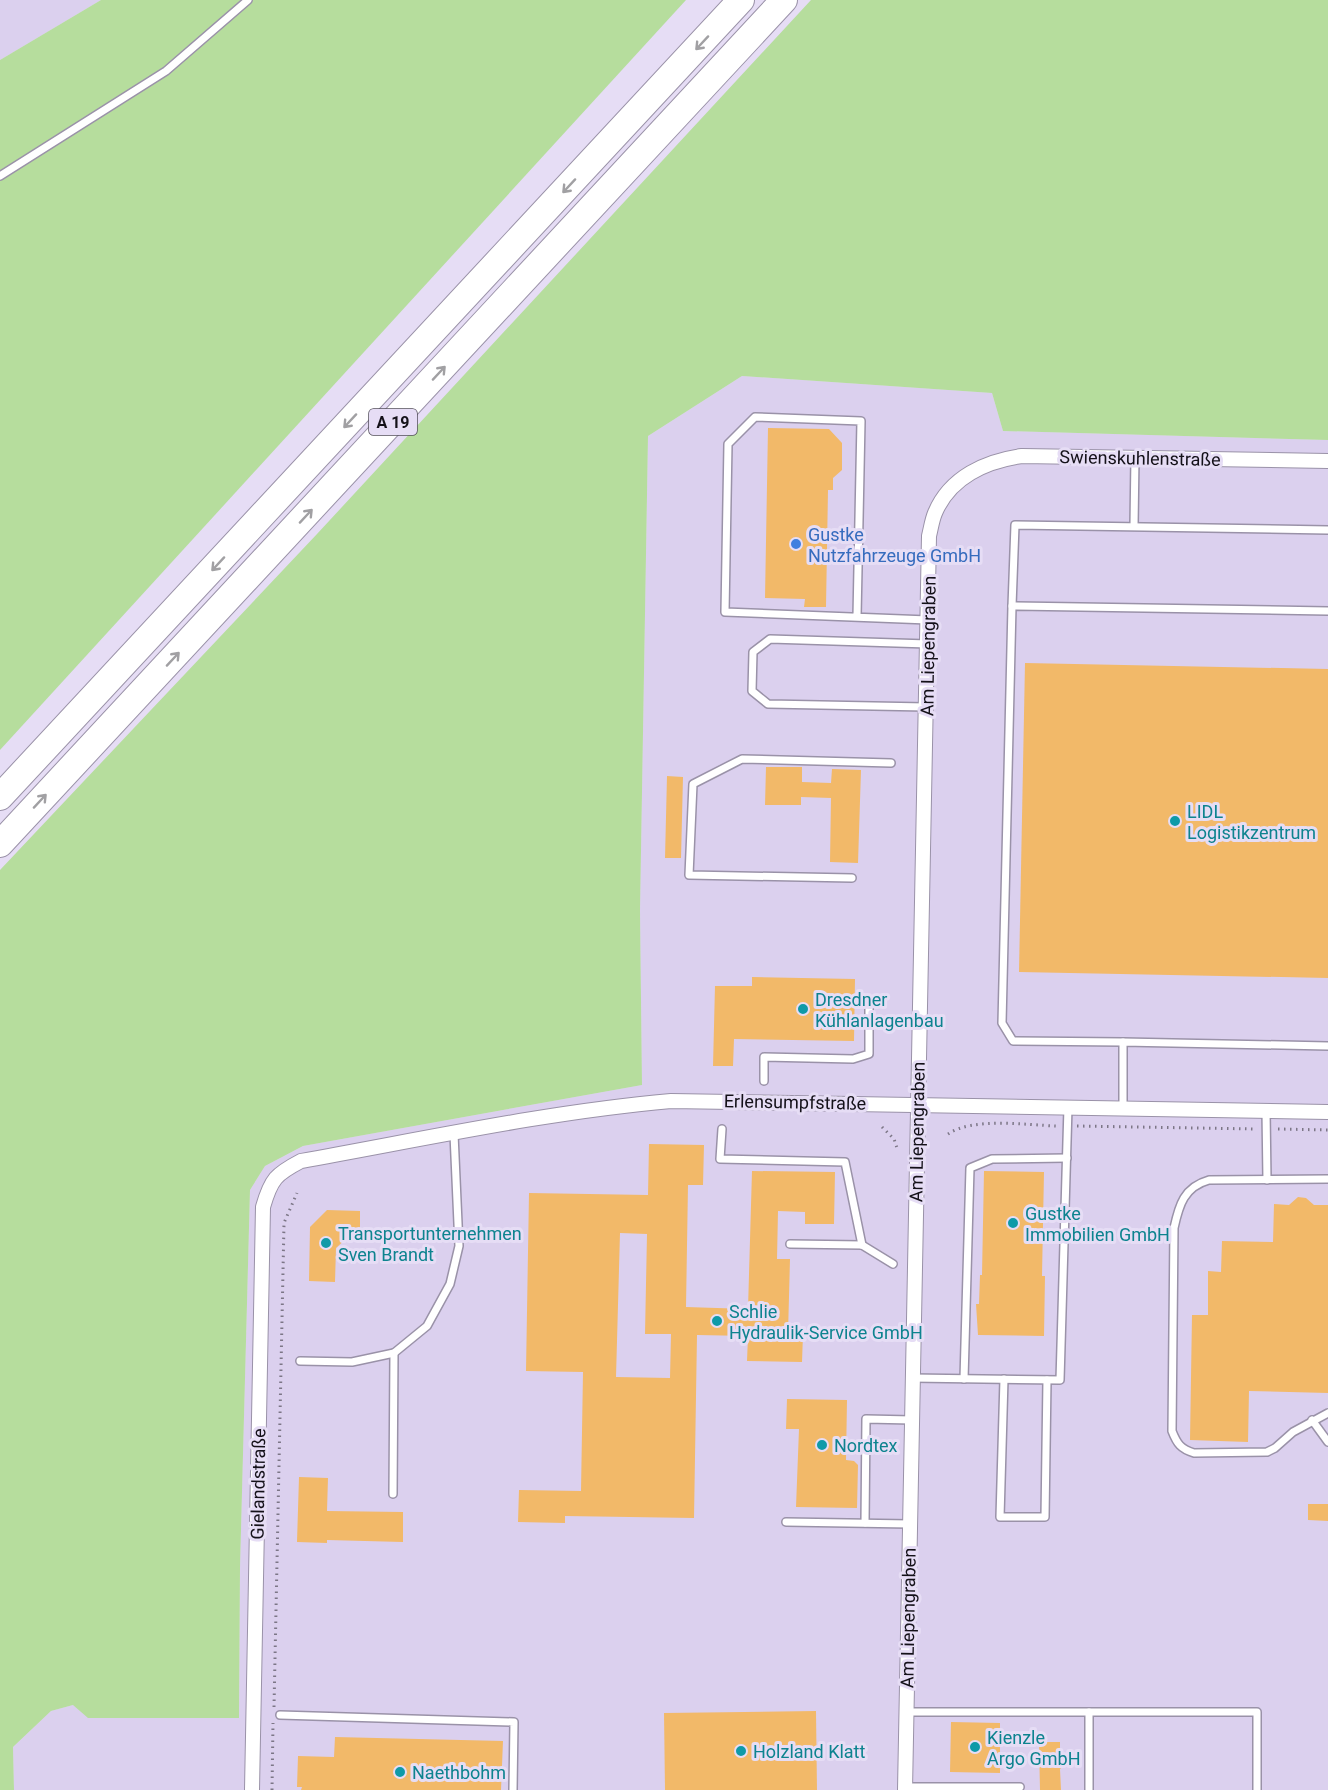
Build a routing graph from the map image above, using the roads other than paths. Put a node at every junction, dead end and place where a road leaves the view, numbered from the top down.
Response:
1 (248, 0) edge
2 (741, 0) edge
3 (784, 0) edge
4 (0, 176) edge
5 (1135, 457) junction
6 (1328, 461) edge
7 (957, 482) joint
8 (1134, 526) junction
9 (1328, 530) edge
10 (1012, 606) junction
11 (1328, 611) edge
12 (857, 617) junction
13 (928, 620) junction
14 (928, 644) junction
15 (927, 707) junction
16 (891, 763) dead end
17 (0, 797) edge
18 (0, 844) edge
19 (852, 878) dead end
20 (869, 1001) dead end
21 (1123, 1042) junction
22 (1328, 1046) edge
23 (764, 1081) dead end
24 (917, 1105) junction
25 (1068, 1107) junction
26 (1123, 1108) junction
27 (1266, 1111) junction
28 (1328, 1112) edge
29 (722, 1129) dead end
30 (454, 1134) junction
31 (1067, 1158) junction
32 (273, 1179) joint
33 (1328, 1179) edge
34 (1267, 1180) junction
35 (790, 1244) dead end
36 (862, 1245) junction
37 (893, 1264) dead end
38 (394, 1353) junction
39 (300, 1361) dead end
40 (912, 1378) junction
41 (964, 1378) junction
42 (1004, 1379) junction
43 (1047, 1380) junction
44 (1328, 1413) edge
45 (912, 1420) junction
46 (1312, 1420) junction
47 (1328, 1442) edge
48 (393, 1494) dead end
49 (786, 1522) dead end
50 (864, 1523) junction
51 (910, 1524) junction
52 (907, 1712) junction
53 (1089, 1712) junction
54 (280, 1715) dead end
55 (1020, 1787) dead end
56 (905, 1789) edge
57 (252, 1790) edge
58 (513, 1790) edge
59 (1089, 1790) edge
60 (1257, 1790) edge

1 - 4 lane
2 -> 17 highway, A 19
18 -> 3 highway, A 19
5 - 6 street, Swienskuhlenstraße
5 - 7 street, Swienskuhlenstraße
5 - 8 lane
7 - 13 street, Am Liepengraben
8 - 9 lane
8 - 10 lane
10 - 11 lane
10 - 21 lane
12 - 12 lane
12 - 13 lane
13 - 14 street, Am Liepengraben
14 - 15 street, Am Liepengraben
14 - 15 lane
15 - 24 street, Am Liepengraben
16 - 19 lane
20 - 23 lane
21 - 22 lane
21 - 26 lane
24 - 25 street, Erlensumpfstraße
24 - 30 street, Erlensumpfstraße
24 - 40 street, Am Liepengraben
25 - 26 street, Erlensumpfstraße
25 - 31 lane
26 - 27 street, Erlensumpfstraße
27 - 28 street, Erlensumpfstraße
27 - 34 lane
29 - 36 lane
30 - 32 street, Erlensumpfstraße
30 - 38 lane
31 - 41 lane
31 - 43 lane
32 - 57 street, Gielandstraße
33 - 34 lane
34 - 46 lane
35 - 36 lane
36 - 37 lane
38 - 39 lane
38 - 48 lane
40 - 41 lane
40 - 45 street, Am Liepengraben
41 - 42 lane
42 - 43 lane
42 - 43 lane
44 - 46 lane
45 - 50 lane
45 - 51 street, Am Liepengraben
46 - 47 lane
49 - 50 lane
50 - 51 lane
51 - 52 street, Am Liepengraben
52 - 53 lane
52 - 56 street, Am Liepengraben
53 - 59 lane
53 - 60 lane
54 - 58 lane
55 - 56 lane

